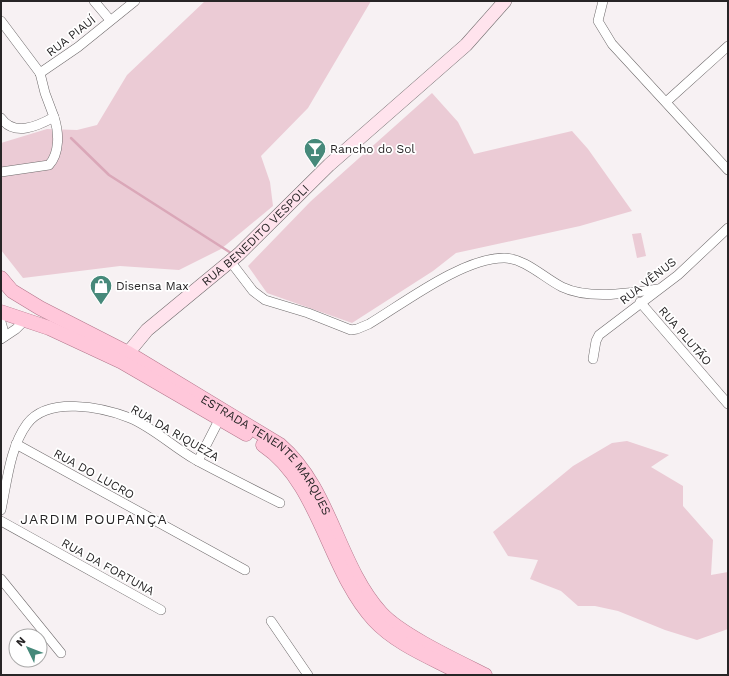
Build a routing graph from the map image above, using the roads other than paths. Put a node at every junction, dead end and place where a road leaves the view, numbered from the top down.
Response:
1 (94, 1) edge
2 (135, 1) edge
3 (505, 1) edge
4 (603, 1) edge
5 (110, 20) junction
6 (1, 21) edge
7 (728, 46) edge
8 (40, 73) junction
9 (666, 102) junction
10 (54, 117) junction
11 (1, 118) edge
12 (728, 170) edge
13 (1, 172) edge
14 (728, 228) edge
15 (230, 261) junction
16 (1, 278) edge
17 (658, 289) junction
18 (6, 292) edge
19 (27, 300) junction
20 (640, 302) junction
21 (1, 312) edge
22 (25, 320) junction
23 (1, 322) edge
24 (3, 337) edge
25 (128, 354) junction
26 (593, 359) dead end
27 (726, 398) edge
28 (219, 420) junction
29 (16, 444) junction
30 (198, 461) junction
31 (280, 503) dead end
32 (1, 510) edge
33 (1, 521) edge
34 (245, 570) dead end
35 (1, 579) edge
36 (161, 610) dead end
37 (271, 621) dead end
38 (61, 653) dead end
39 (308, 675) edge
40 (464, 675) edge
41 (485, 675) edge

1 - 5 street
2 - 5 street, RUA PIAUÍ
3 - 15 street, RUA BENEDITO VESPOLI
4 - 9 street
5 - 8 street, RUA PIAUÍ
6 - 8 street
7 - 9 street
8 - 10 street
9 - 12 street
10 - 11 street
10 - 13 street
14 - 17 street, RUA VÊNUS
15 - 17 street
15 - 25 street, RUA BENEDITO VESPOLI
16 - 18 main road, ESTRADA TENENTE MARQUES
17 - 20 street, RUA VÊNUS
18 - 19 main road, ESTRADA TENENTE MARQUES
19 - 22 main road
19 - 25 main road, ESTRADA TENENTE MARQUES
20 - 26 street, RUA VÊNUS
20 - 27 street, RUA PLUTÃO
21 - 22 main road, ESTRADA TENENTE MARQUES
22 - 24 street
22 - 28 main road, ESTRADA TENENTE MARQUES
23 - 24 street
25 - 41 main road, ESTRADA TENENTE MARQUES
28 - 30 street
28 - 40 main road, ESTRADA TENENTE MARQUES
29 - 30 street, RUA DA RIQUEZA
29 - 32 street, RUA DA RIQUEZA
29 - 34 street, RUA DO LUCRO
30 - 31 street, RUA DA RIQUEZA
33 - 36 street, RUA DA FORTUNA
35 - 38 street
37 - 39 street

